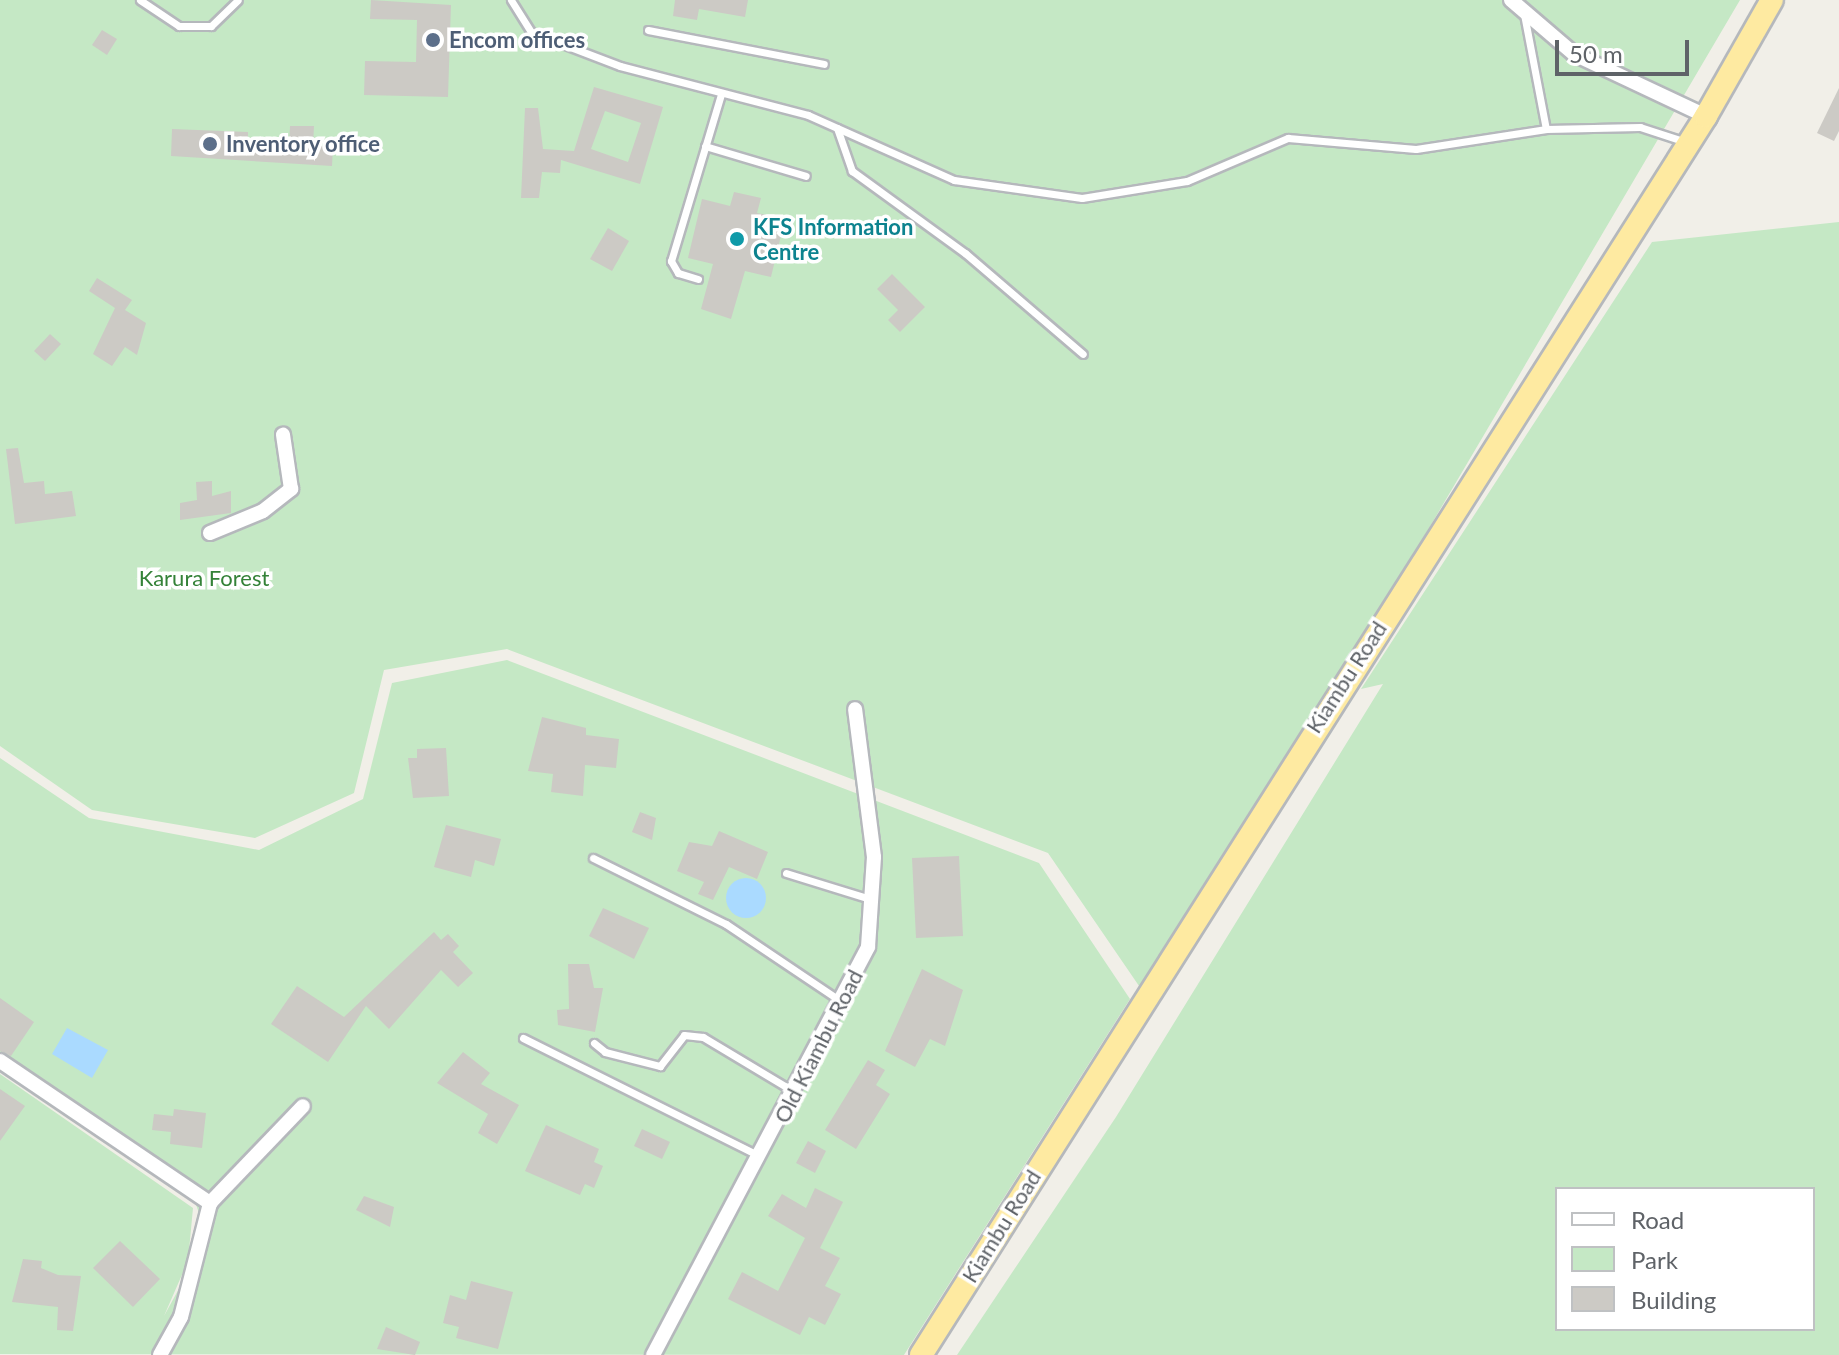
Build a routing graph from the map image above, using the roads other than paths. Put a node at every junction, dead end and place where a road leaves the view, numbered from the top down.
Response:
1 (140, 0) edge
2 (238, 0) edge
3 (511, 0) edge
4 (1511, 0) edge
5 (1772, 0) edge
6 (1524, 14) junction
7 (648, 30) dead end
8 (824, 64) dead end
9 (721, 94) junction
10 (1706, 116) junction
11 (837, 128) junction
12 (1546, 129) junction
13 (1688, 143) junction
14 (705, 146) junction
15 (806, 176) dead end
16 (698, 279) dead end
17 (1083, 354) dead end
18 (283, 435) dead end
19 (210, 533) dead end
20 (855, 709) dead end
21 (593, 858) dead end
22 (786, 873) dead end
23 (876, 901) junction
24 (843, 1003) junction
25 (523, 1038) dead end
26 (594, 1043) dead end
27 (0, 1061) edge
28 (795, 1093) junction
29 (303, 1106) dead end
30 (760, 1156) junction
31 (210, 1203) junction
32 (160, 1355) edge
33 (653, 1355) edge
34 (921, 1355) edge

1 - 2 lane
3 - 9 lane
4 - 6 street
5 - 10 highway, Kiambu Road
6 - 10 street
6 - 12 lane
7 - 8 lane
9 - 11 lane
9 - 14 lane
10 - 13 highway, Kiambu Road
11 - 12 lane
11 - 17 lane
12 - 13 lane
13 - 34 highway, Kiambu Road
14 - 15 lane
14 - 16 lane
18 - 19 street
20 - 23 street, Old Kiambu Road
21 - 24 lane
22 - 23 lane
23 - 24 street, Old Kiambu Road
24 - 28 street, Old Kiambu Road
25 - 30 lane
26 - 28 lane
27 - 31 street
28 - 30 street, Old Kiambu Road
29 - 31 street
30 - 33 street, Old Kiambu Road
31 - 32 street

